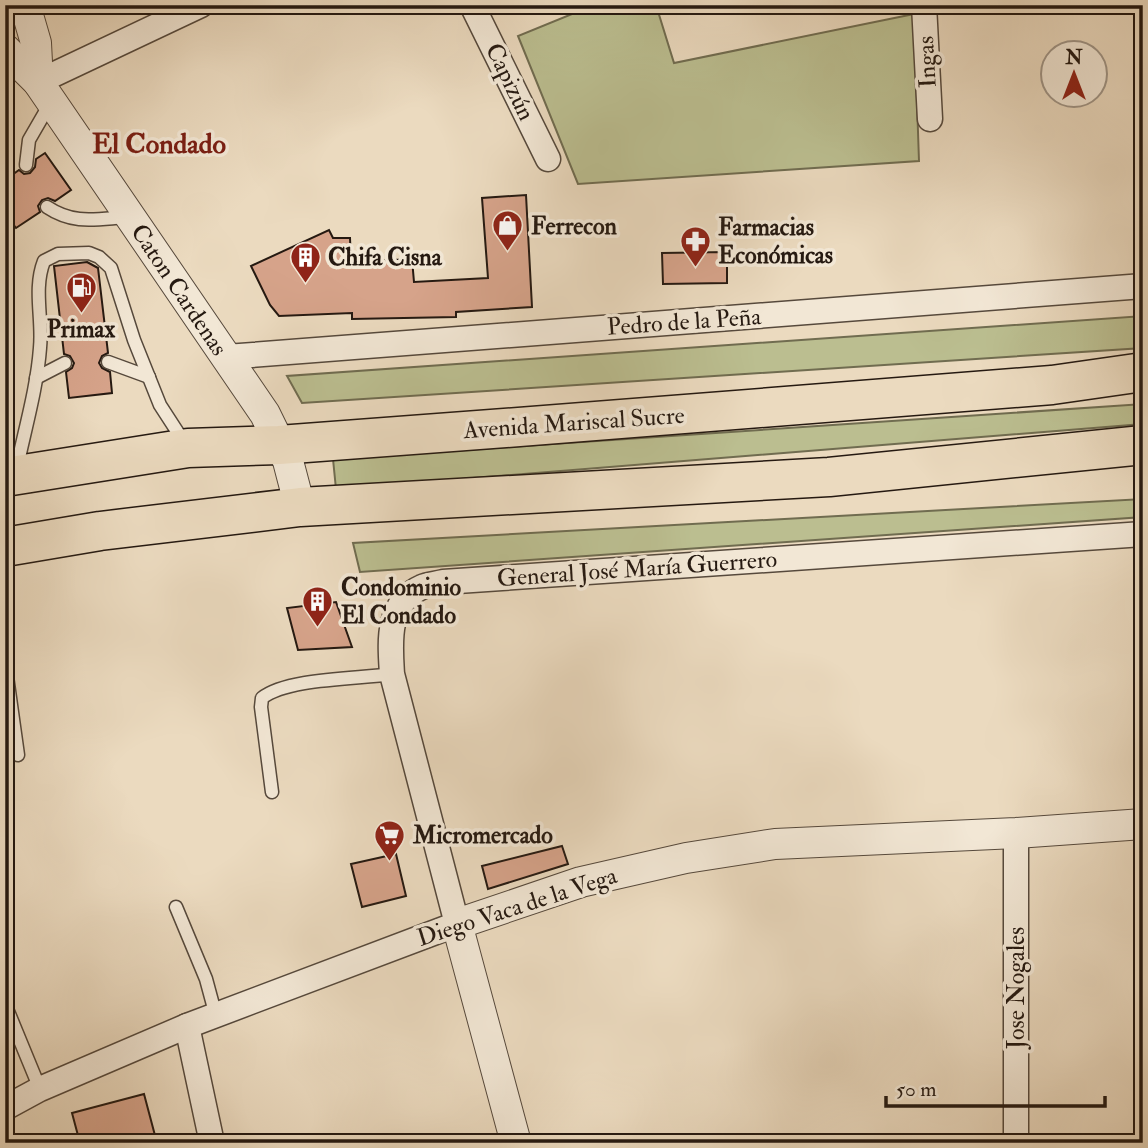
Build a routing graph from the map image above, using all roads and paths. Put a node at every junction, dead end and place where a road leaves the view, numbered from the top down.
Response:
1 (25, 5) edge
2 (201, 5) edge
3 (472, 5) edge
4 (924, 5) edge
5 (5, 49) edge
6 (45, 92) junction
7 (930, 119) dead end
8 (548, 159) dead end
9 (26, 165) dead end
10 (47, 206) dead end
11 (130, 217) junction
12 (1143, 286) edge
13 (226, 357) junction
14 (108, 362) dead end
15 (65, 363) dead end
16 (1143, 372) edge
17 (149, 377) junction
18 (36, 378) junction
19 (279, 444) junction
20 (1143, 445) edge
21 (188, 448) junction
22 (10, 476) edge
23 (300, 507) junction
24 (1143, 534) edge
25 (5, 547) edge
26 (5, 662) edge
27 (391, 674) junction
28 (18, 755) dead end
29 (272, 792) dead end
30 (1143, 824) edge
31 (1016, 833) junction
32 (176, 907) dead end
33 (457, 924) junction
34 (5, 1004) edge
35 (216, 1016) junction
36 (187, 1026) junction
37 (40, 1089) junction
38 (5, 1108) edge
39 (212, 1143) edge
40 (516, 1143) edge
41 (1016, 1143) edge

1 - 6 street
2 - 6 street
3 - 8 street, Capizún
4 - 7 street, Ingas
5 - 6 street, Caton Cardenas
6 - 9 lane
6 - 11 street, Caton Cardenas
10 - 11 lane
11 - 13 street, Caton Cardenas
12 - 13 street, Pedro de la Peña
13 - 19 street, Caton Cardenas
14 - 17 lane
15 - 18 lane
16 - 19 main road, Avenida Mariscal Sucre
17 - 18 lane
17 - 21 lane
18 - 22 lane
19 - 21 main road, Avenida Mariscal Sucre
19 - 23 street, Caton Cardenas
20 - 23 main road
21 - 22 main road, Avenida Mariscal Sucre
23 - 25 main road
24 - 27 street, General José María Guerrero
26 - 28 lane
27 - 29 lane
27 - 33 street, General José María Guerrero
30 - 31 street, Diego Vaca de la Vega
31 - 33 street, Diego Vaca de la Vega
31 - 41 street, Jose Nogales
32 - 35 lane
33 - 35 street, Diego Vaca de la Vega
33 - 40 street, General José María Guerrero
34 - 37 lane
35 - 36 street, Diego Vaca de la Vega
36 - 37 street, Diego Vaca de la Vega
36 - 39 street
37 - 38 street, Diego Vaca de la Vega

